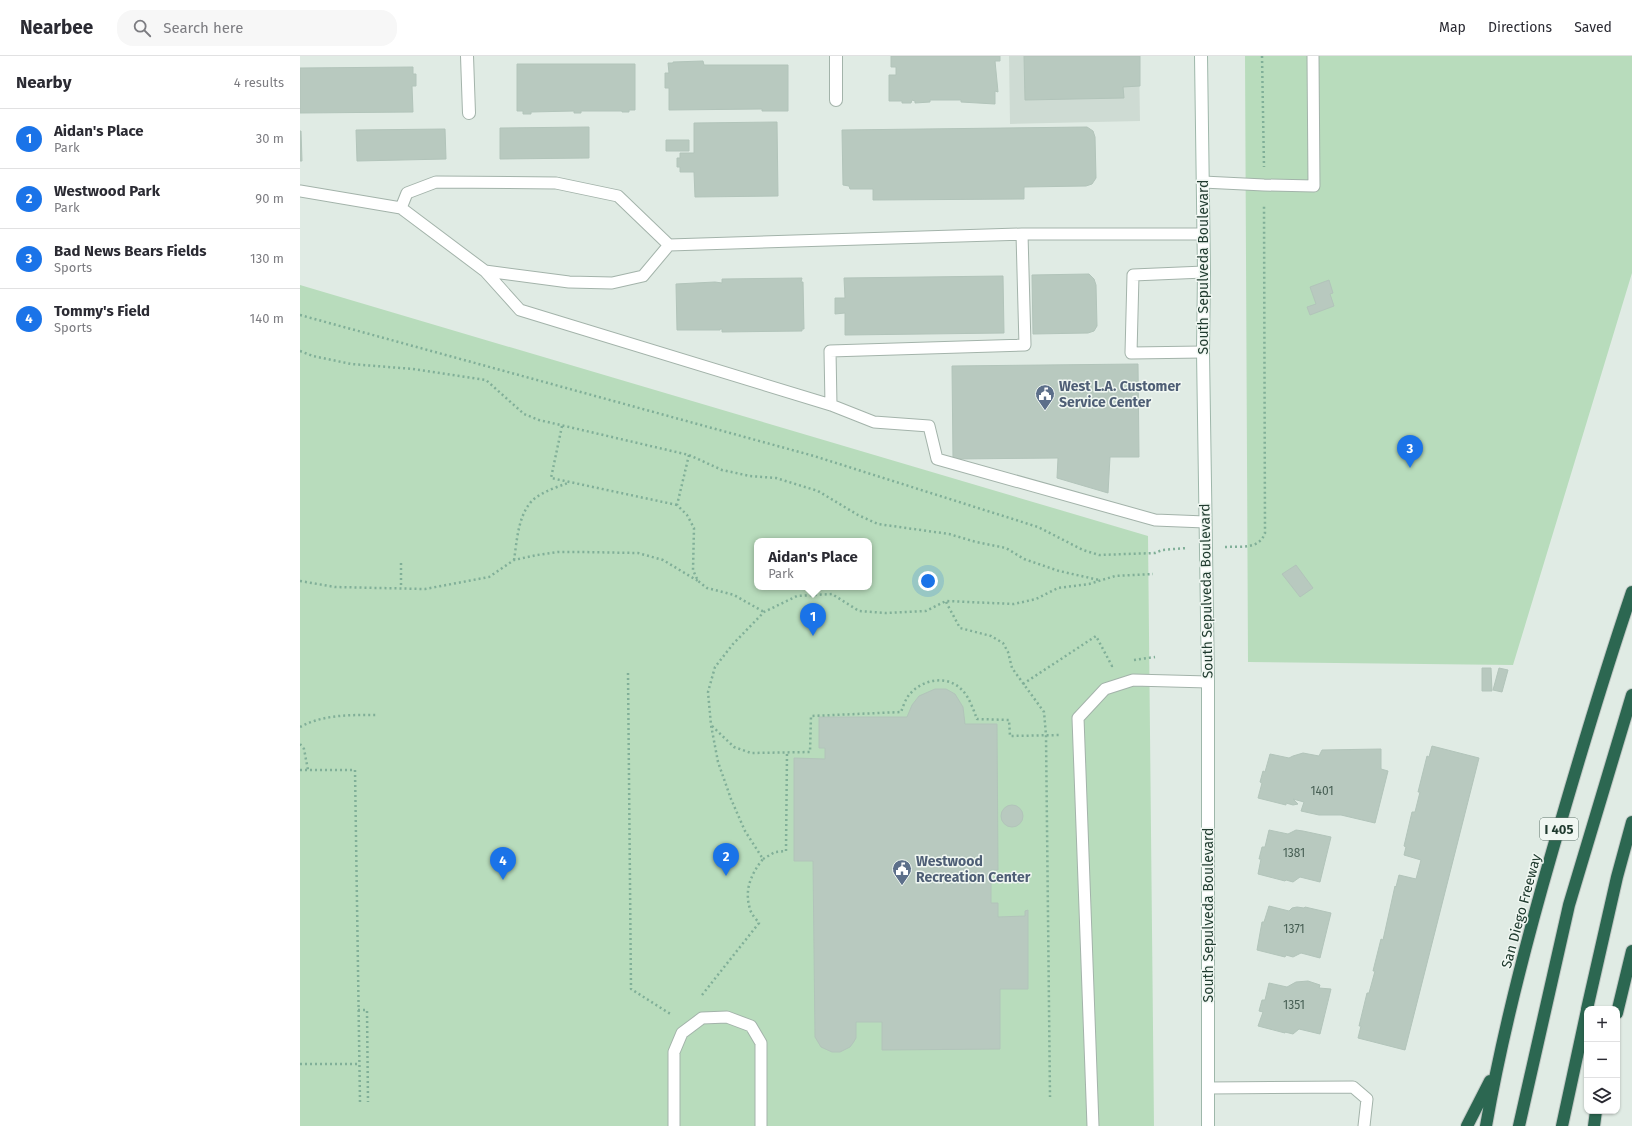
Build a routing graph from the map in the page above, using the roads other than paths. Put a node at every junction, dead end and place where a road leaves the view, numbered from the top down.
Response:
1 (467, 56) edge
2 (836, 56) edge
3 (1201, 56) edge
4 (1313, 56) edge
5 (836, 100) dead end
6 (468, 113) dead end
7 (1202, 182) junction
8 (300, 191) edge
9 (401, 208) junction
10 (1022, 234) junction
11 (1203, 234) junction
12 (669, 245) junction
13 (485, 271) junction
14 (1204, 272) junction
15 (1203, 352) junction
16 (831, 405) junction
17 (1205, 522) junction
18 (1632, 592) edge
19 (1208, 682) junction
20 (1632, 695) edge
21 (1632, 822) edge
22 (1632, 950) edge
23 (1588, 1006) edge
24 (1619, 1006) edge
25 (1584, 1024) edge
26 (1496, 1069) junction
27 (1208, 1088) junction
28 (1596, 1114) edge
29 (674, 1126) edge
30 (762, 1126) edge
31 (1093, 1126) edge
32 (1208, 1126) edge
33 (1364, 1126) edge
34 (1467, 1126) edge
35 (1486, 1126) edge
36 (1520, 1126) edge
37 (1562, 1126) edge
38 (1594, 1126) edge

1 - 6 main road
2 - 5 main road
3 - 7 main road, South Sepulveda Boulevard
4 - 7 lane
7 - 11 main road, South Sepulveda Boulevard
8 - 9 lane
9 - 12 lane
9 - 13 lane
10 - 11 lane
10 - 12 lane
10 - 16 lane
11 - 14 main road, South Sepulveda Boulevard
12 - 13 lane
13 - 16 lane
14 - 15 main road, South Sepulveda Boulevard
14 - 15 lane
15 - 17 main road, South Sepulveda Boulevard
16 - 17 lane
17 - 19 main road, South Sepulveda Boulevard
18 - 26 highway, San Diego Freeway / I 405
19 - 27 main road, South Sepulveda Boulevard
19 - 31 lane
20 - 36 highway
21 - 23 highway
22 - 24 highway
25 - 37 highway
26 - 34 highway
26 - 35 highway, San Diego Freeway / I 405
27 - 32 main road, South Sepulveda Boulevard
27 - 33 lane
28 - 38 highway
29 - 30 lane

